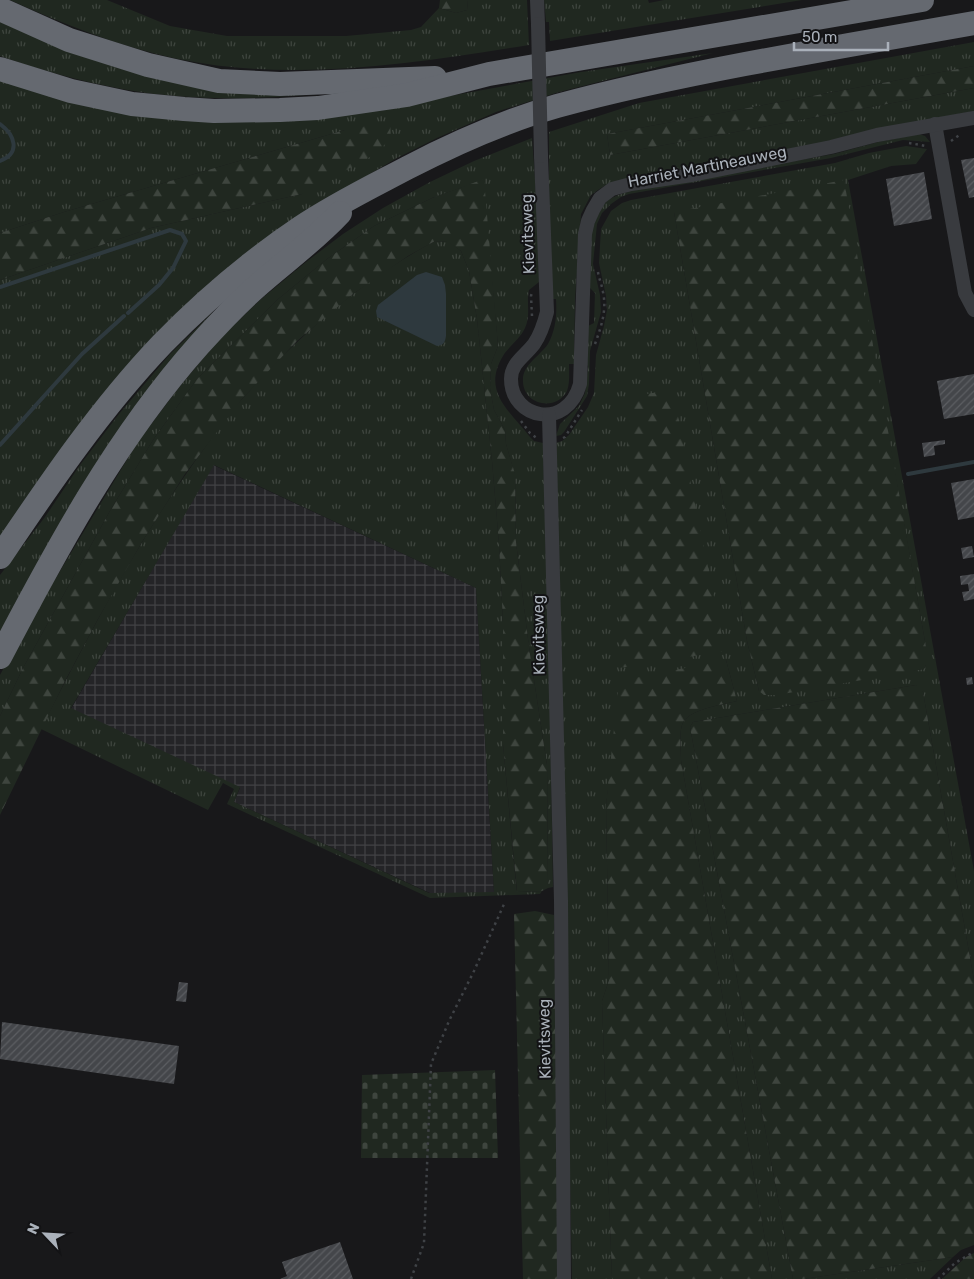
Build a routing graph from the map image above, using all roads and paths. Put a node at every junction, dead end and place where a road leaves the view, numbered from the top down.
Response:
1 (537, 0) edge
2 (922, 0) edge
3 (0, 9) edge
4 (974, 23) edge
5 (0, 69) edge
6 (489, 74) junction
7 (935, 124) junction
8 (971, 124) edge
9 (907, 143) dead end
10 (939, 144) junction
11 (360, 192) junction
12 (596, 265) dead end
13 (974, 310) edge
14 (594, 350) dead end
15 (584, 407) dead end
16 (549, 415) junction
17 (550, 441) junction
18 (0, 557) edge
19 (0, 657) edge
20 (506, 902) dead end
21 (974, 1252) edge
22 (410, 1279) edge
23 (564, 1279) edge
24 (938, 1279) edge

1 - 16 street, Kievitsweg, bridge
2 - 6 highway
3 - 6 highway
4 - 11 highway
5 - 6 highway
7 - 8 street, Harriet Martineauweg
7 - 10 street
7 - 16 street, Harriet Martineauweg
8 - 10 path
9 - 10 path
10 - 13 street
11 - 18 highway
11 - 19 highway
12 - 14 path
15 - 17 path
16 - 17 street, Kievitsweg
17 - 23 street, Kievitsweg
20 - 22 path
21 - 24 path

